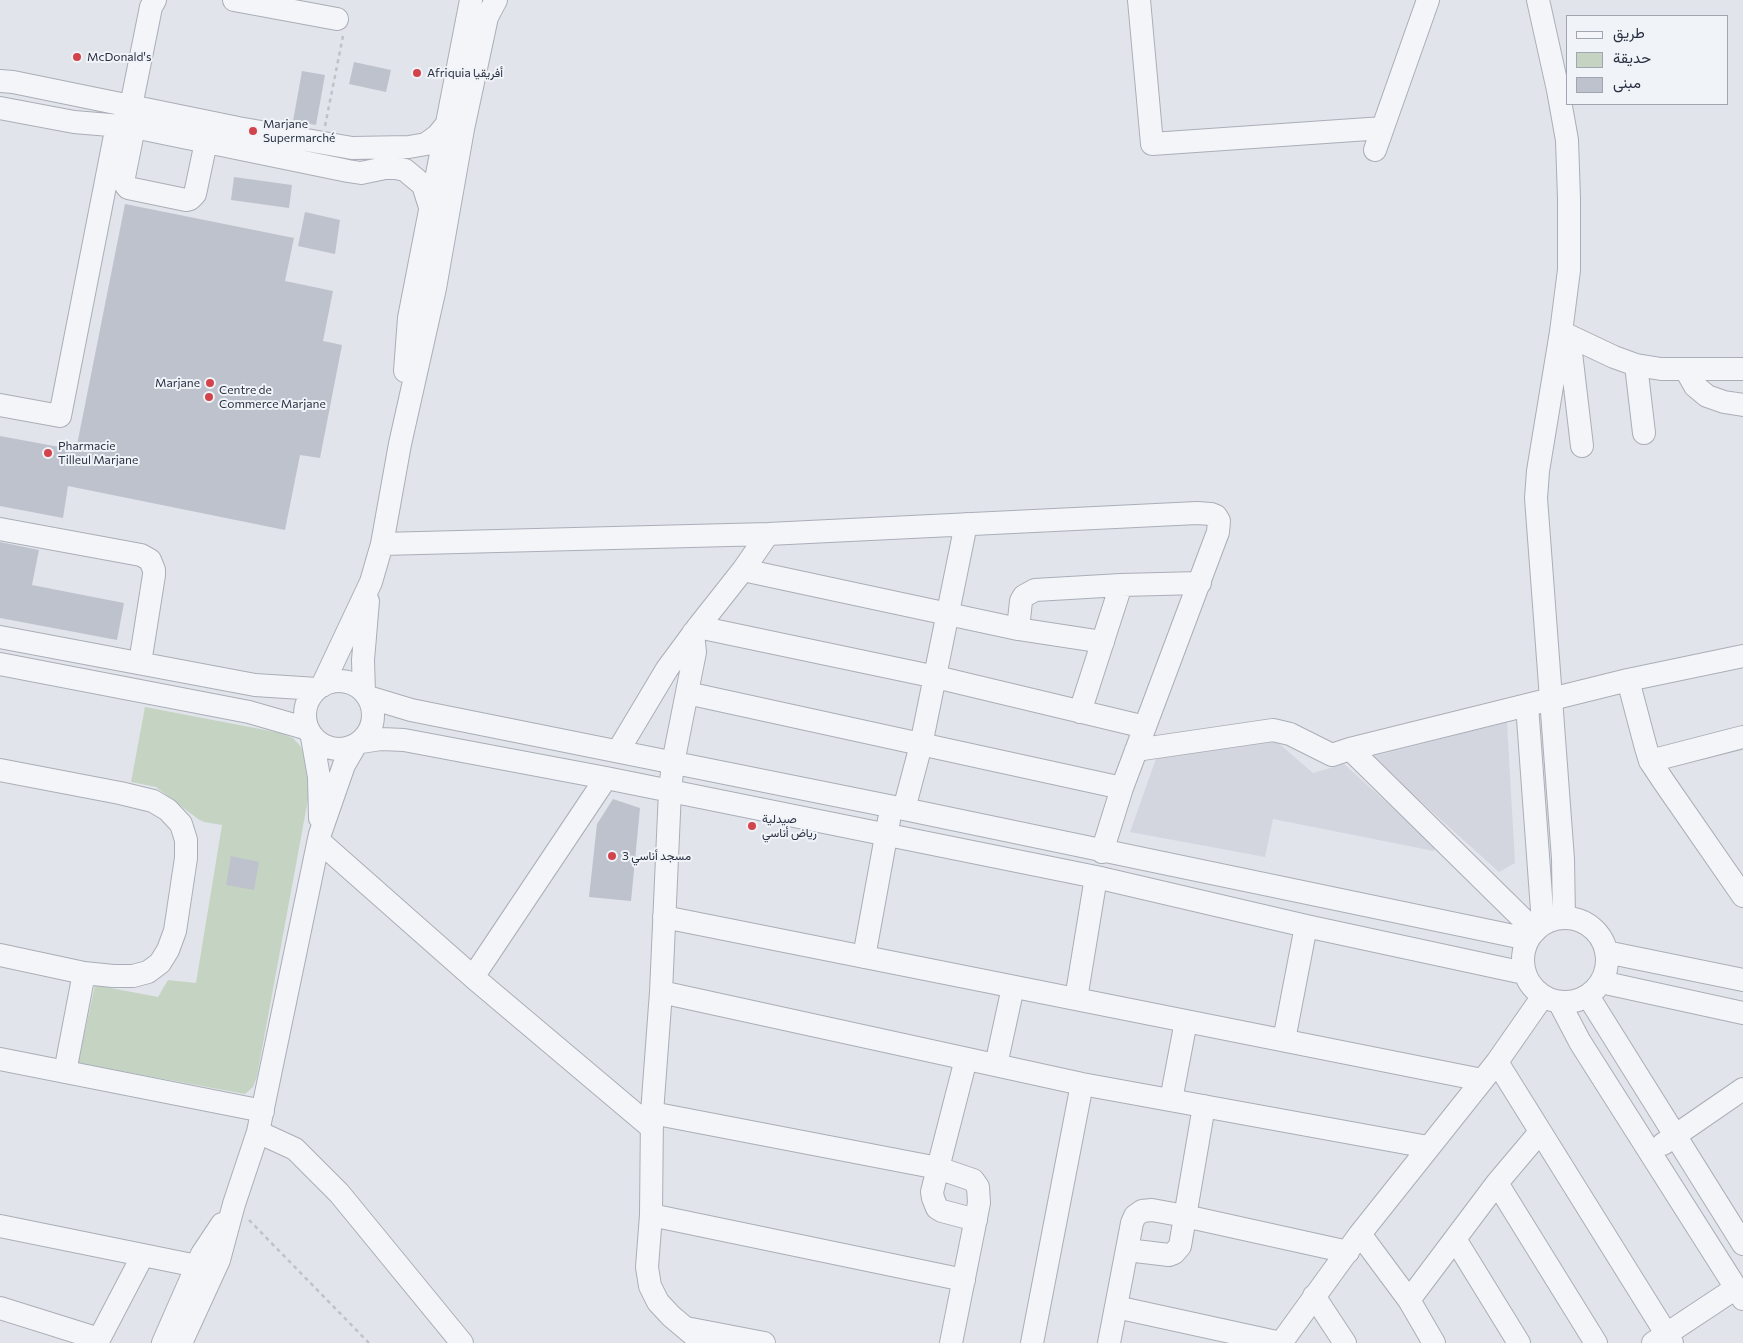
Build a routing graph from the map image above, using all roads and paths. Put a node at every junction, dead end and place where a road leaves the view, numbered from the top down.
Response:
1 (154, 0) edge
2 (234, 0) edge
3 (471, 0) edge
4 (496, 0) edge
5 (1139, 0) edge
6 (1428, 0) edge
7 (1538, 0) edge
8 (340, 25) joint
9 (0, 81) edge
10 (0, 108) edge
11 (128, 120) junction
12 (448, 124) junction
13 (1383, 128) junction
14 (206, 142) junction
15 (330, 144) junction
16 (275, 146) junction
17 (1375, 150) dead end
18 (334, 168) junction
19 (430, 207) junction
20 (1565, 334) junction
21 (1636, 365) junction
22 (1686, 370) junction
23 (1743, 370) edge
24 (0, 405) edge
25 (1743, 405) edge
26 (1644, 433) dead end
27 (400, 444) junction
28 (1582, 446) dead end
29 (966, 524) junction
30 (0, 529) edge
31 (768, 534) junction
32 (382, 544) junction
33 (743, 570) junction
34 (371, 582) junction
35 (1200, 582) junction
36 (1121, 585) junction
37 (948, 614) junction
38 (1018, 629) junction
39 (695, 630) junction
40 (0, 637) edge
41 (1103, 642) junction
42 (1743, 656) edge
43 (140, 663) junction
44 (0, 664) edge
45 (936, 678) junction
46 (1628, 680) junction
47 (319, 688) junction
48 (687, 693) junction
49 (366, 694) junction
50 (1550, 699) junction
51 (1526, 705) junction
52 (1080, 712) junction
53 (1145, 727) junction
54 (310, 733) junction
55 (1743, 737) edge
56 (358, 744) junction
57 (921, 745) junction
58 (1350, 749) junction
59 (1136, 750) junction
60 (618, 751) junction
61 (1650, 761) junction
62 (673, 763) junction
63 (0, 770) edge
64 (606, 778) junction
65 (1122, 788) junction
66 (670, 791) junction
67 (898, 808) junction
68 (887, 835) junction
69 (319, 837) junction
70 (1102, 852) junction
71 (1126, 856) junction
72 (1096, 878) junction
73 (1120, 884) junction
74 (1743, 896) edge
75 (1362, 904) junction
76 (664, 917) junction
77 (1306, 926) junction
78 (1543, 928) junction
79 (1356, 936) junction
80 (1606, 952) junction
81 (0, 955) edge
82 (864, 957) junction
83 (1524, 972) junction
84 (84, 973) junction
85 (473, 977) junction
86 (1743, 980) edge
87 (1013, 987) junction
88 (1594, 989) junction
89 (661, 992) junction
90 (1076, 998) junction
91 (1551, 999) junction
92 (1743, 1013) edge
93 (1186, 1021) junction
94 (1284, 1040) junction
95 (0, 1059) edge
96 (966, 1059) junction
97 (1497, 1062) junction
98 (996, 1065) junction
99 (65, 1072) junction
100 (1482, 1080) junction
101 (1082, 1084) junction
102 (1743, 1089) edge
103 (1171, 1100) junction
104 (1204, 1106) junction
105 (652, 1120) junction
106 (261, 1121) junction
107 (1540, 1132) junction
108 (1676, 1135) junction
109 (1428, 1147) junction
110 (1650, 1153) junction
111 (938, 1168) junction
112 (1497, 1183) junction
113 (234, 1204) junction
114 (651, 1214) junction
115 (1185, 1216) junction
116 (976, 1220) junction
117 (0, 1226) edge
118 (1455, 1239) junction
119 (1354, 1243) junction
120 (1743, 1246) edge
121 (1127, 1250) junction
122 (143, 1255) junction
123 (1720, 1264) junction
124 (198, 1266) junction
125 (964, 1280) junction
126 (1740, 1294) edge
127 (1314, 1296) junction
128 (1409, 1300) junction
129 (0, 1308) edge
130 (1116, 1308) junction
131 (686, 1328) junction
132 (1664, 1340) edge
133 (98, 1341) edge
134 (163, 1343) edge
135 (181, 1343) edge
136 (369, 1343) edge
137 (462, 1343) edge
138 (702, 1343) edge
139 (764, 1343) edge
140 (952, 1343) edge
141 (1032, 1343) edge
142 (1108, 1343) edge
143 (1345, 1343) edge
144 (1434, 1343) edge
145 (1519, 1343) edge
146 (1596, 1343) edge

1 - 11 street
2 - 8 street
3 - 12 street
4 - 27 street
5 - 13 street
6 - 13 street
7 - 20 street
8 - 15 path
9 - 11 street
10 - 11 street
11 - 14 street
11 - 14 street
11 - 16 street
11 - 24 street
12 - 15 street
12 - 19 street
13 - 17 street
14 - 16 street
15 - 16 street
15 - 18 street
16 - 18 street
18 - 19 street
19 - 27 street
20 - 21 street
20 - 28 street
20 - 50 street
21 - 22 street
21 - 26 street
22 - 23 street
22 - 25 street
27 - 32 street
29 - 31 street
29 - 35 street
29 - 37 street
30 - 43 street
31 - 32 street
31 - 33 street
32 - 34 street
33 - 37 street
33 - 39 street
34 - 47 street
34 - 49 street
35 - 36 street
35 - 53 street
36 - 38 street
36 - 41 street
37 - 38 street
37 - 45 street
38 - 41 street
39 - 45 street
39 - 48 street
39 - 60 street
40 - 43 street
41 - 52 street
42 - 46 street
43 - 47 street
44 - 54 street
45 - 52 street
45 - 57 street
46 - 50 street
46 - 61 street
47 - 49 street
47 - 54 street
48 - 57 street
48 - 62 street
49 - 56 street
49 - 60 street
50 - 51 street
50 - 78 street
51 - 58 street
51 - 78 street
52 - 53 street
53 - 59 street
54 - 56 street
54 - 69 street
55 - 61 street
56 - 64 street
56 - 69 street
57 - 65 street
57 - 67 street
58 - 59 street
58 - 78 street
59 - 65 street
60 - 62 street
61 - 74 street
62 - 66 street
62 - 67 street
63 - 84 street
64 - 66 street
64 - 85 street
65 - 70 street
66 - 68 street
66 - 76 street
67 - 68 street
67 - 70 street
68 - 72 street
68 - 82 street
69 - 85 street
69 - 106 street
70 - 71 street
71 - 73 street
71 - 75 street
72 - 73 street
72 - 90 street
73 - 77 street
75 - 78 street
75 - 79 street
76 - 82 street
76 - 89 street
77 - 79 street
77 - 94 street
78 - 80 street
78 - 83 street
79 - 83 street
80 - 86 street
80 - 88 street
81 - 84 street
82 - 87 street
83 - 91 street
84 - 99 street
85 - 105 street
87 - 90 street
87 - 98 street
88 - 91 street
88 - 92 street
88 - 108 street
89 - 96 street
89 - 105 street
90 - 93 street
91 - 97 street
91 - 110 street
93 - 94 street
93 - 103 street
94 - 100 street
95 - 99 street
96 - 98 street
96 - 111 street
97 - 100 street
97 - 107 street
98 - 101 street
99 - 106 street
100 - 109 street
101 - 103 street
101 - 141 street
102 - 108 street
103 - 104 street
104 - 109 street
104 - 115 street
105 - 111 street
105 - 114 street
106 - 113 street
106 - 137 street
107 - 112 street
107 - 132 street
108 - 110 street
108 - 120 street
109 - 119 street
110 - 123 street
111 - 116 street
111 - 116 street
112 - 118 street
112 - 146 street
113 - 124 street
113 - 135 street
113 - 136 path
114 - 125 street
114 - 131 street
115 - 119 street
115 - 121 street
115 - 121 street
116 - 125 street
117 - 122 street
118 - 128 street
118 - 145 street
119 - 127 street
119 - 128 street
120 - 123 street
121 - 130 street
122 - 124 street
122 - 133 street
123 - 126 street
124 - 134 street
125 - 140 street
126 - 132 street
127 - 130 street
127 - 143 street
128 - 144 street
129 - 133 street
130 - 142 street
131 - 138 street
131 - 139 street

